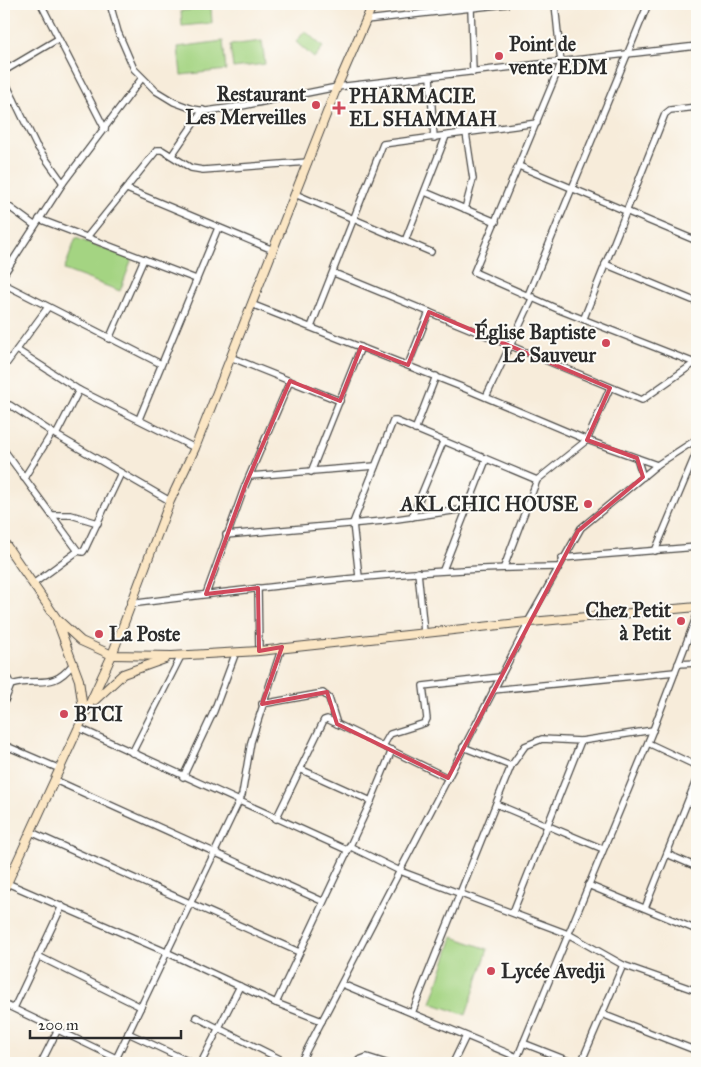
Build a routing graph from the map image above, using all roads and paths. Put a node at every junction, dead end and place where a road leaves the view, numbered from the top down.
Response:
1 (41, 4) edge
2 (110, 4) edge
3 (372, 4) edge
4 (507, 4) edge
5 (555, 4) edge
6 (648, 4) edge
7 (472, 8) junction
8 (366, 20) junction
9 (58, 39) junction
10 (697, 46) edge
11 (626, 55) junction
12 (561, 63) junction
13 (4, 70) edge
14 (473, 72) junction
15 (430, 77) junction
16 (142, 78) junction
17 (4, 79) edge
18 (337, 87) junction
19 (14, 100) junction
20 (4, 106) edge
21 (697, 107) edge
22 (203, 110) junction
23 (537, 123) junction
24 (105, 129) junction
25 (466, 133) junction
26 (446, 136) junction
27 (434, 138) junction
28 (172, 155) junction
29 (308, 162) junction
30 (519, 166) junction
31 (63, 184) junction
32 (127, 189) junction
33 (573, 189) junction
34 (426, 192) junction
35 (295, 194) junction
36 (4, 203) edge
37 (465, 208) junction
38 (625, 211) junction
39 (39, 218) junction
40 (355, 219) junction
41 (496, 222) junction
42 (34, 225) junction
43 (218, 228) junction
44 (88, 237) junction
45 (405, 241) junction
46 (697, 241) edge
47 (272, 250) junction
48 (431, 252) dead end
49 (144, 259) junction
50 (605, 264) junction
51 (334, 273) junction
52 (4, 274) edge
53 (196, 279) junction
54 (4, 284) edge
55 (530, 296) junction
56 (697, 302) edge
57 (251, 304) junction
58 (48, 306) junction
59 (429, 312) junction
60 (584, 318) junction
61 (311, 327) junction
62 (109, 340) junction
63 (510, 346) junction
64 (362, 347) junction
65 (17, 350) junction
66 (230, 357) junction
67 (696, 363) edge
68 (161, 364) junction
69 (408, 365) junction
70 (4, 367) edge
71 (436, 376) junction
72 (290, 381) junction
73 (610, 388) junction
74 (79, 390) junction
75 (486, 397) junction
76 (340, 401) junction
77 (4, 405) edge
78 (139, 419) junction
79 (415, 430) junction
80 (54, 434) junction
81 (697, 439) edge
82 (587, 440) junction
83 (443, 442) junction
84 (195, 448) junction
85 (4, 450) edge
86 (697, 451) edge
87 (637, 458) junction
88 (486, 460) junction
89 (657, 465) junction
90 (375, 466) junction
91 (311, 472) junction
92 (121, 473) junction
93 (250, 476) junction
94 (643, 477) junction
95 (24, 478) junction
96 (538, 480) junction
97 (170, 501) junction
98 (466, 509) junction
99 (52, 515) junction
100 (412, 516) junction
101 (98, 523) junction
102 (353, 523) junction
103 (226, 535) junction
104 (4, 542) edge
105 (697, 547) edge
106 (78, 551) junction
107 (655, 551) junction
108 (562, 558) junction
109 (504, 567) junction
110 (558, 567) junction
111 (443, 570) junction
112 (418, 572) junction
113 (359, 577) junction
114 (33, 584) junction
115 (258, 588) junction
116 (206, 594) junction
117 (130, 604) junction
118 (697, 608) edge
119 (697, 615) edge
120 (57, 619) junction
121 (529, 622) junction
122 (424, 632) junction
123 (282, 648) junction
124 (259, 650) junction
125 (236, 652) junction
126 (112, 655) junction
127 (172, 656) junction
128 (181, 656) junction
129 (697, 663) edge
130 (73, 664) junction
131 (678, 664) junction
132 (4, 671) edge
133 (676, 672) junction
134 (500, 677) junction
135 (11, 685) junction
136 (493, 690) junction
137 (4, 703) edge
138 (262, 704) junction
139 (90, 705) junction
140 (85, 716) junction
141 (337, 724) junction
142 (79, 728) junction
143 (653, 730) junction
144 (581, 741) junction
145 (648, 743) junction
146 (4, 745) edge
147 (383, 746) junction
148 (463, 747) junction
149 (392, 750) junction
150 (132, 753) junction
151 (510, 766) junction
152 (697, 766) edge
153 (60, 769) junction
154 (300, 769) junction
155 (183, 777) junction
156 (448, 778) junction
157 (697, 778) edge
158 (55, 780) junction
159 (371, 801) junction
160 (688, 802) junction
161 (238, 803) junction
162 (496, 804) junction
163 (697, 806) edge
164 (276, 819) junction
165 (548, 826) junction
166 (31, 832) junction
167 (348, 848) junction
168 (603, 849) junction
169 (214, 852) junction
170 (667, 854) junction
171 (697, 867) edge
172 (400, 871) junction
173 (588, 885) junction
174 (5, 886) edge
175 (460, 894) junction
176 (322, 901) junction
177 (189, 903) junction
178 (62, 906) junction
179 (645, 908) junction
180 (513, 912) junction
181 (697, 930) edge
182 (568, 934) junction
183 (166, 952) junction
184 (298, 952) junction
185 (38, 956) junction
186 (624, 965) junction
187 (342, 984) junction
188 (240, 986) junction
189 (697, 991) edge
190 (4, 1004) edge
191 (276, 1004) junction
192 (141, 1007) junction
193 (14, 1008) junction
194 (412, 1014) junction
195 (602, 1014) junction
196 (196, 1017) dead end
197 (322, 1021) junction
198 (58, 1029) junction
199 (220, 1029) junction
200 (128, 1033) junction
201 (466, 1036) junction
202 (523, 1043) junction
203 (697, 1051) edge
204 (697, 1059) edge
205 (115, 1060) edge
206 (516, 1060) edge
207 (4, 1062) edge
208 (8, 1063) edge
209 (41, 1063) edge
210 (192, 1063) edge
211 (202, 1063) edge
212 (288, 1063) edge
213 (300, 1063) edge
214 (357, 1063) edge
215 (386, 1063) edge
216 (453, 1063) edge
217 (574, 1063) edge
218 (581, 1063) edge
219 (696, 1063) edge

1 - 9 street
2 - 16 street
3 - 8 street
4 - 7 street
5 - 12 street
6 - 11 street
7 - 8 street
7 - 14 street
8 - 18 street
9 - 13 street
9 - 24 street
10 - 11 street
11 - 12 street
11 - 33 street
12 - 14 street
12 - 23 street
14 - 15 street
15 - 18 street
15 - 27 street
16 - 22 street
16 - 24 street
17 - 19 street
18 - 22 street
18 - 29 street
19 - 20 street
19 - 31 street
21 - 38 street
22 - 28 street
23 - 25 street
23 - 30 street
24 - 31 street
25 - 26 street
25 - 37 street
26 - 27 street
26 - 34 street
27 - 40 street
28 - 29 street
28 - 32 street
29 - 35 street
30 - 33 street
30 - 41 street
31 - 39 street
32 - 43 street
32 - 44 street
33 - 38 street
33 - 55 street
34 - 37 street
34 - 45 street
35 - 40 street
35 - 47 street
36 - 42 street
37 - 41 street
38 - 46 street
38 - 50 street
39 - 42 street
39 - 44 street
40 - 45 street
40 - 51 street
41 - 55 street
42 - 52 street
43 - 47 street
43 - 53 street
44 - 49 street
45 - 48 street
47 - 57 street
49 - 53 street
49 - 62 street
50 - 56 street
50 - 60 street
51 - 59 street
51 - 61 street
53 - 68 street
54 - 58 street
55 - 60 street
55 - 63 street
57 - 61 street
57 - 66 street
58 - 62 street
58 - 65 street
59 - 63 street
59 - 69 street
60 - 67 street
61 - 64 street
62 - 68 street
63 - 73 street
63 - 75 street
64 - 69 street
64 - 76 street
65 - 70 street
65 - 74 street
66 - 72 street
66 - 84 street
67 - 73 street
68 - 78 street
69 - 71 street
71 - 75 street
71 - 79 street
72 - 76 street
72 - 93 street
73 - 82 street
74 - 78 street
74 - 80 street
75 - 82 street
76 - 91 street
77 - 80 street
78 - 84 street
79 - 83 street
79 - 90 street
80 - 92 street
80 - 95 street
81 - 89 street
82 - 87 street
82 - 96 street
83 - 88 street
83 - 100 street
84 - 97 street
85 - 95 street
86 - 107 street
87 - 89 street
87 - 94 street
88 - 96 street
88 - 98 street
89 - 94 street
90 - 91 street
90 - 102 street
91 - 93 street
92 - 97 street
92 - 101 street
93 - 103 street
94 - 108 street
95 - 99 street
96 - 109 street
97 - 117 street
98 - 100 street
98 - 111 street
99 - 101 street
99 - 106 street
100 - 102 street
101 - 106 street
102 - 103 street
102 - 113 street
103 - 116 street
104 - 114 street
105 - 107 street
106 - 114 street
107 - 108 street
108 - 110 street
109 - 110 street
109 - 111 street
110 - 121 street
111 - 112 street
112 - 113 street
112 - 122 street
113 - 115 street
114 - 120 street
115 - 116 street
115 - 124 street
116 - 117 street
117 - 126 street
118 - 121 street
119 - 131 street
120 - 126 street
120 - 130 street
121 - 122 street
121 - 134 street
122 - 123 street
123 - 124 street
123 - 138 street
124 - 125 street
125 - 128 street
125 - 155 street
126 - 127 street
126 - 139 street
127 - 128 street
127 - 139 street
128 - 150 street
129 - 131 street
130 - 135 street
130 - 140 street
131 - 133 street
132 - 135 street
133 - 136 street
133 - 143 street
134 - 136 street
134 - 147 street
135 - 137 street
136 - 148 street
138 - 141 street
138 - 161 street
139 - 140 street
140 - 142 street
141 - 147 street
141 - 154 street
142 - 150 street
142 - 153 street
143 - 144 street
143 - 145 street
144 - 151 street
144 - 165 street
145 - 152 street
145 - 168 street
146 - 153 street
147 - 149 street
148 - 151 street
148 - 156 street
149 - 156 street
149 - 159 street
150 - 155 street
151 - 162 street
153 - 158 street
154 - 159 street
154 - 164 street
155 - 161 street
156 - 172 street
157 - 160 street
158 - 166 street
158 - 169 street
159 - 167 street
160 - 163 street
160 - 170 street
161 - 164 street
161 - 169 street
162 - 165 street
162 - 175 street
164 - 167 street
165 - 168 street
165 - 180 street
166 - 174 street
166 - 177 street
167 - 172 street
167 - 176 street
168 - 173 street
169 - 176 street
169 - 177 street
170 - 171 street
170 - 179 street
172 - 175 street
172 - 187 street
173 - 179 street
173 - 182 street
174 - 178 street
175 - 180 street
175 - 194 street
176 - 184 street
177 - 183 street
177 - 184 street
178 - 183 street
178 - 185 street
179 - 181 street
180 - 182 street
182 - 186 street
182 - 202 street
183 - 188 street
183 - 192 street
184 - 191 street
185 - 192 street
185 - 193 street
186 - 189 street
186 - 195 street
187 - 194 street
187 - 197 street
188 - 191 street
188 - 199 street
190 - 193 street
191 - 197 street
192 - 200 street
193 - 198 street
194 - 201 street
195 - 203 street
195 - 218 street
196 - 199 street
197 - 213 street
198 - 205 street
198 - 209 street
199 - 211 street
199 - 212 street
200 - 205 street
200 - 210 street
201 - 206 street
201 - 216 street
202 - 206 street
202 - 217 street
204 - 219 street
207 - 208 street
214 - 215 street

